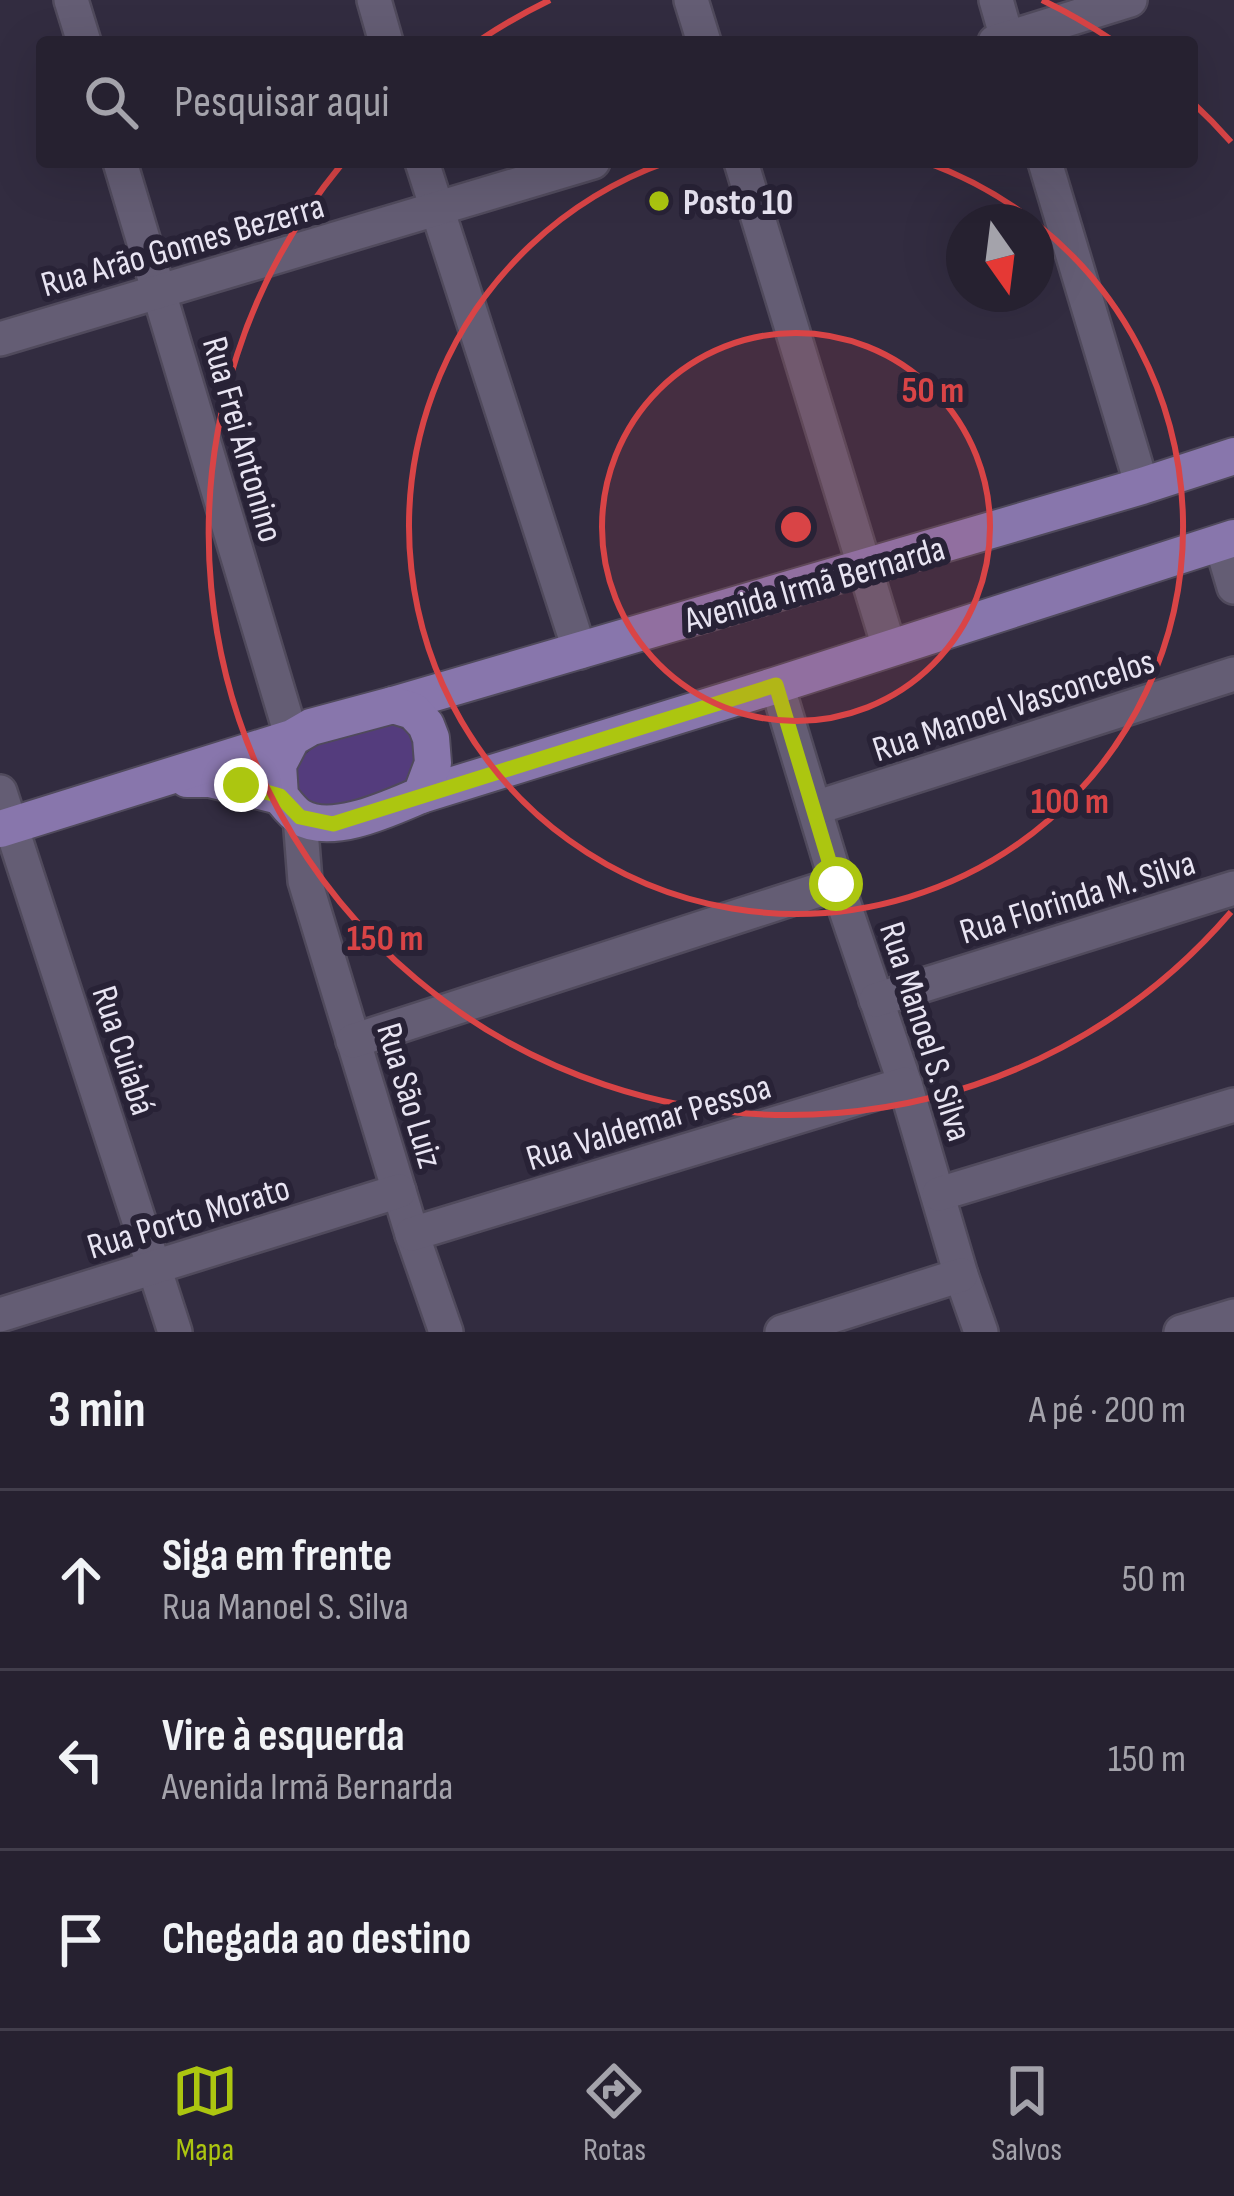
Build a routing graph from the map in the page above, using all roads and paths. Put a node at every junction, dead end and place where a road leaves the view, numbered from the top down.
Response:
1 (71, 0) edge
2 (374, 0) edge
3 (691, 0) edge
4 (996, 0) edge
5 (1130, 0) edge
6 (82, 36) edge
7 (384, 36) edge
8 (702, 36) edge
9 (1003, 36) edge
10 (1019, 36) edge
11 (122, 168) edge
12 (424, 168) edge
13 (573, 168) edge
14 (743, 168) edge
15 (1047, 168) edge
16 (436, 210) junction
17 (159, 290) junction
18 (0, 339) edge
19 (1234, 457) edge
20 (1142, 486) junction
21 (1228, 540) edge
22 (865, 568) junction
23 (1234, 587) edge
24 (889, 647) junction
25 (580, 652) junction
26 (776, 685) junction
27 (1231, 685) edge
28 (393, 705) junction
29 (292, 738) junction
30 (160, 780) junction
31 (421, 795) junction
32 (290, 807) junction
33 (815, 808) junction
34 (3, 816) edge
35 (836, 884) junction
36 (1234, 888) edge
37 (876, 1000) junction
38 (353, 1041) junction
39 (905, 1084) junction
40 (1234, 1105) edge
41 (399, 1191) junction
42 (939, 1194) junction
43 (412, 1234) junction
44 (156, 1268) junction
45 (961, 1275) junction
46 (0, 1315) edge
47 (1234, 1316) edge
48 (175, 1332) edge
49 (446, 1332) edge
50 (782, 1332) edge
51 (981, 1332) edge
52 (1181, 1332) edge

1 - 6 street
2 - 7 street
3 - 8 street
4 - 9 street
5 - 10 street
11 - 17 street, Rua Frei Antonino
12 - 16 street
13 - 16 street, Rua Arão Gomes Bezerra
14 - 22 street
15 - 20 street
16 - 17 street, Rua Arão Gomes Bezerra
16 - 25 street
17 - 18 street, Rua Arão Gomes Bezerra
17 - 29 street, Rua Frei Antonino
19 - 20 main road, Avenida Irmã Bernarda
20 - 22 main road, Avenida Irmã Bernarda
21 - 23 street
21 - 24 main road, Avenida Irmã Bernarda
22 - 24 street
22 - 25 main road, Avenida Irmã Bernarda
24 - 26 main road, Avenida Irmã Bernarda
25 - 28 main road, Avenida Irmã Bernarda
26 - 31 main road, Avenida Irmã Bernarda
26 - 33 street, Rua Manoel S. Silva
27 - 33 street, Rua Manoel Vasconcelos
28 - 29 main road, Avenida Irmã Bernarda
28 - 31 main road
29 - 30 main road, Avenida Irmã Bernarda
29 - 32 main road
30 - 32 main road, Avenida Irmã Bernarda
30 - 34 main road, Avenida Irmã Bernarda
31 - 32 main road, Avenida Irmã Bernarda
32 - 38 street, Rua São Luiz
33 - 35 street, Rua Manoel S. Silva
34 - 44 street, Rua Cuiabá
35 - 37 street, Rua Manoel S. Silva
35 - 38 street
36 - 37 street, Rua Florinda M. Silva
37 - 39 street, Rua Manoel S. Silva
38 - 41 street, Rua São Luiz
39 - 42 street, Rua Manoel S. Silva
39 - 43 street, Rua Valdemar Pessoa
40 - 42 street
41 - 43 street, Rua São Luiz
41 - 44 street, Rua Porto Morato
42 - 45 street, Rua Manoel S. Silva
43 - 49 street, Rua São Luiz
44 - 46 street, Rua Porto Morato
44 - 48 street, Rua Cuiabá
45 - 50 street
45 - 51 street, Rua Manoel S. Silva
47 - 52 street

